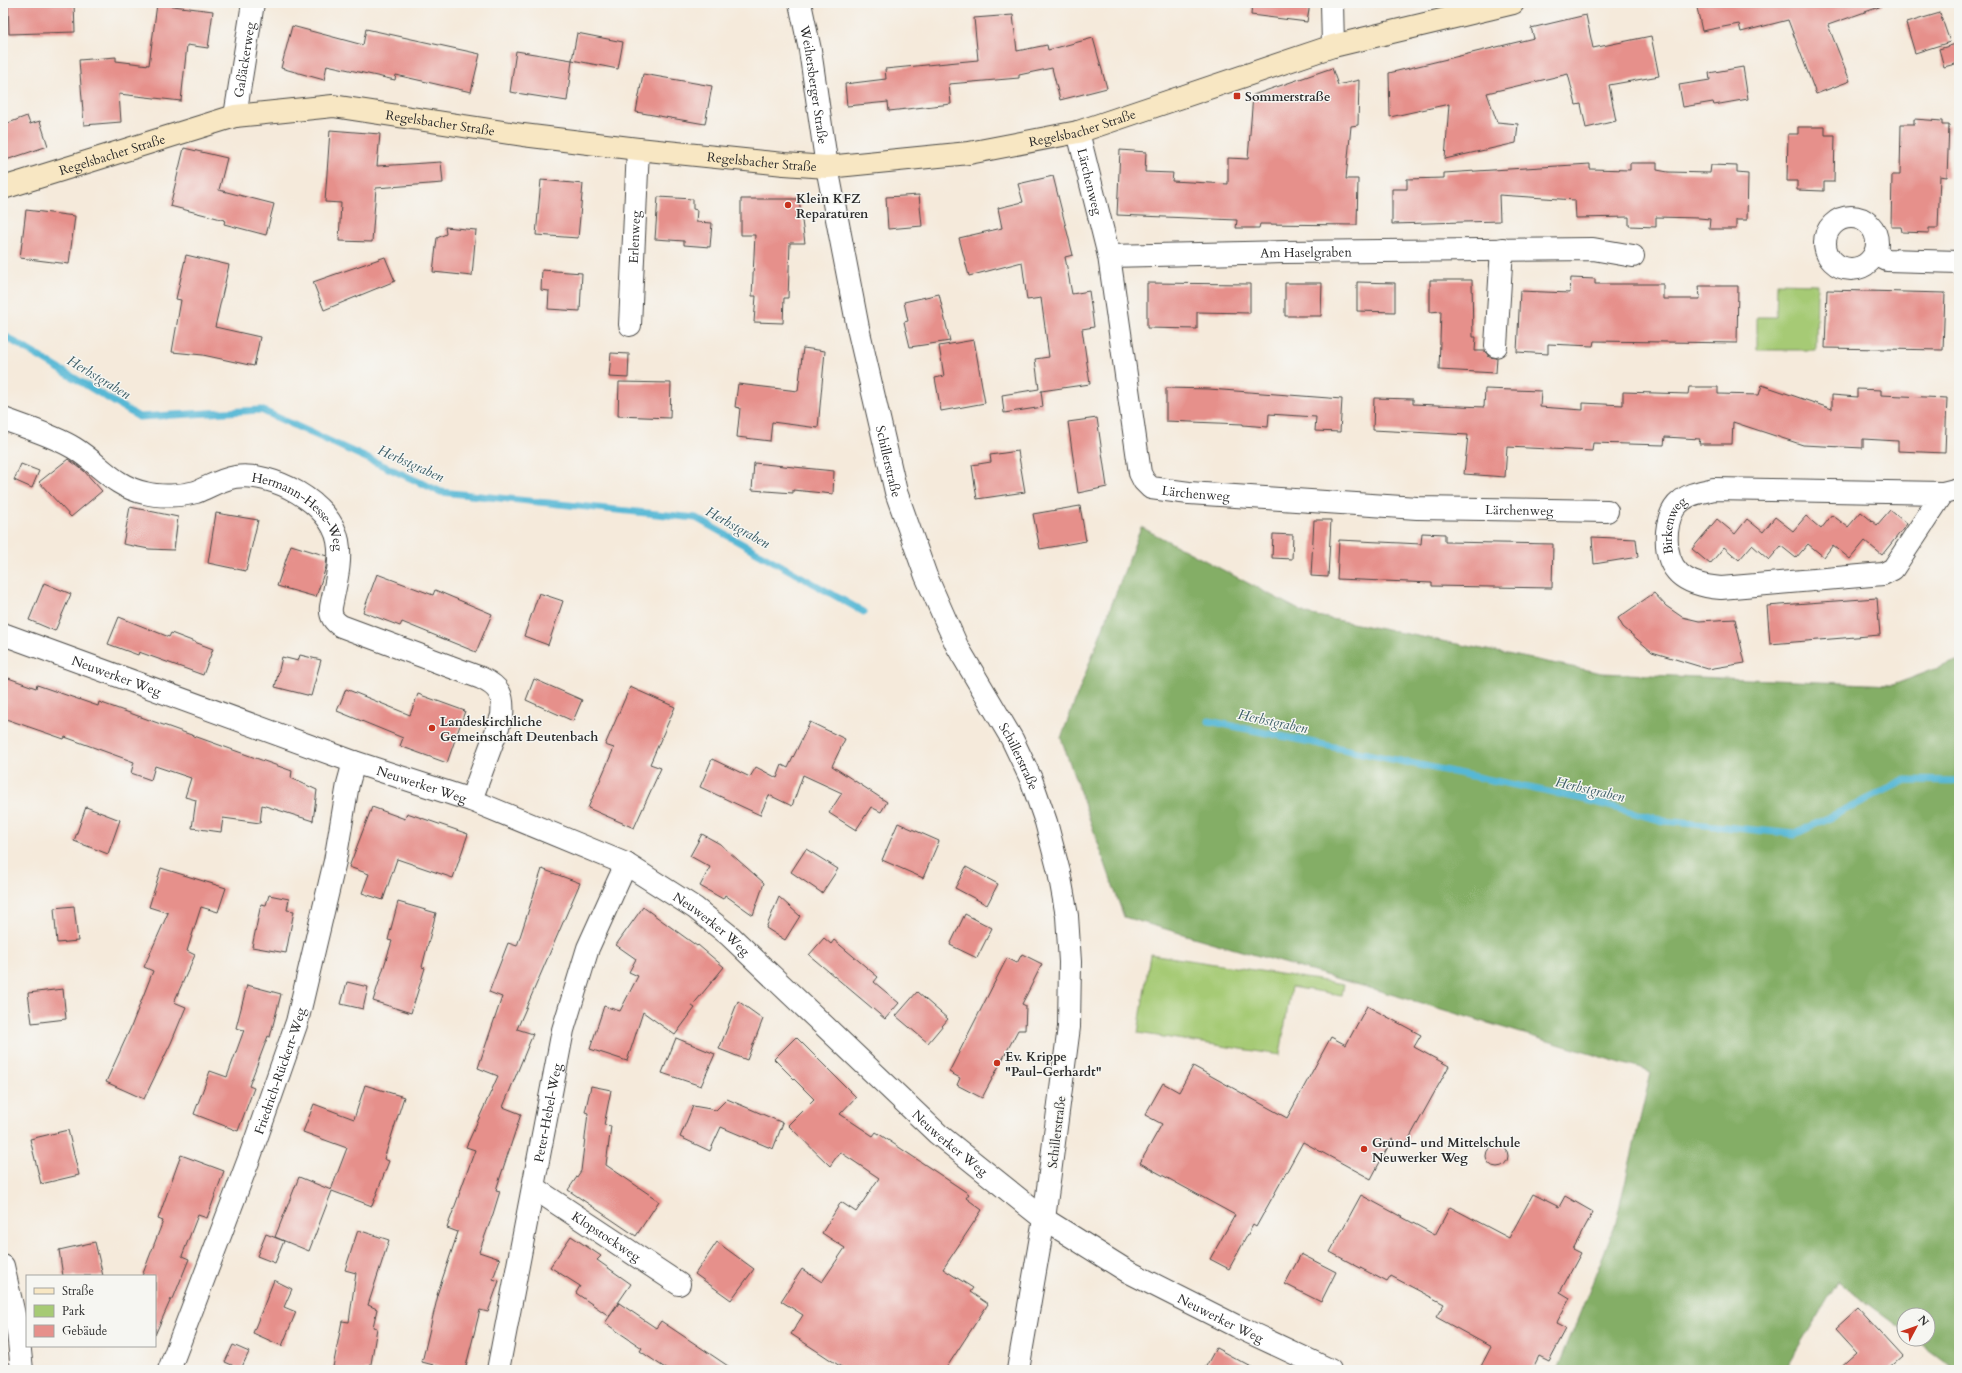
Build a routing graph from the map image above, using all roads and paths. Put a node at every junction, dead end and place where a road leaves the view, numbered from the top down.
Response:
1 (253, 3) edge
2 (800, 3) edge
3 (1332, 3) edge
4 (1513, 3) edge
5 (1333, 46) junction
6 (235, 116) junction
7 (1078, 132) junction
8 (638, 149) junction
9 (827, 166) junction
10 (3, 188) edge
11 (1502, 249) junction
12 (1875, 254) dead end
13 (1109, 256) junction
14 (1633, 256) dead end
15 (1959, 262) edge
16 (630, 325) dead end
17 (1496, 346) dead end
18 (4, 420) dead end
19 (1951, 491) edge
20 (1607, 511) dead end
21 (3, 634) edge
22 (354, 762) junction
23 (471, 800) junction
24 (626, 864) junction
25 (534, 1188) junction
26 (1044, 1219) junction
27 (3, 1266) edge
28 (679, 1284) dead end
29 (22, 1370) edge
30 (169, 1370) edge
31 (498, 1370) edge
32 (1018, 1370) edge
33 (1330, 1370) edge

1 - 6 street, Gaßäckerweg
2 - 9 street, Weihersberger Straße
3 - 5 street
4 - 5 street, Regelsbacher Straße
5 - 7 street, Regelsbacher Straße
6 - 8 street, Regelsbacher Straße
6 - 10 street, Regelsbacher Straße
7 - 9 street, Regelsbacher Straße
7 - 13 street, Lärchenweg
8 - 9 street, Regelsbacher Straße
8 - 16 street, Erlenweg
9 - 26 street, Schillerstraße
11 - 13 street, Am Haselgraben
11 - 14 street, Am Haselgraben
11 - 17 street
12 - 15 street
13 - 20 street, Lärchenweg
18 - 23 street, Hermann-Hesse-Weg
19 - 19 street, Birkenweg
21 - 22 street, Neuwerker Weg
22 - 23 street, Neuwerker Weg
22 - 30 street, Friedrich-Rückert-Weg
23 - 24 street, Neuwerker Weg
24 - 25 street, Peter-Hebel-Weg
24 - 26 street, Neuwerker Weg
25 - 28 street, Klopstockweg
25 - 31 street, Peter-Hebel-Weg
26 - 32 street, Schillerstraße
26 - 33 street, Neuwerker Weg
27 - 29 street

